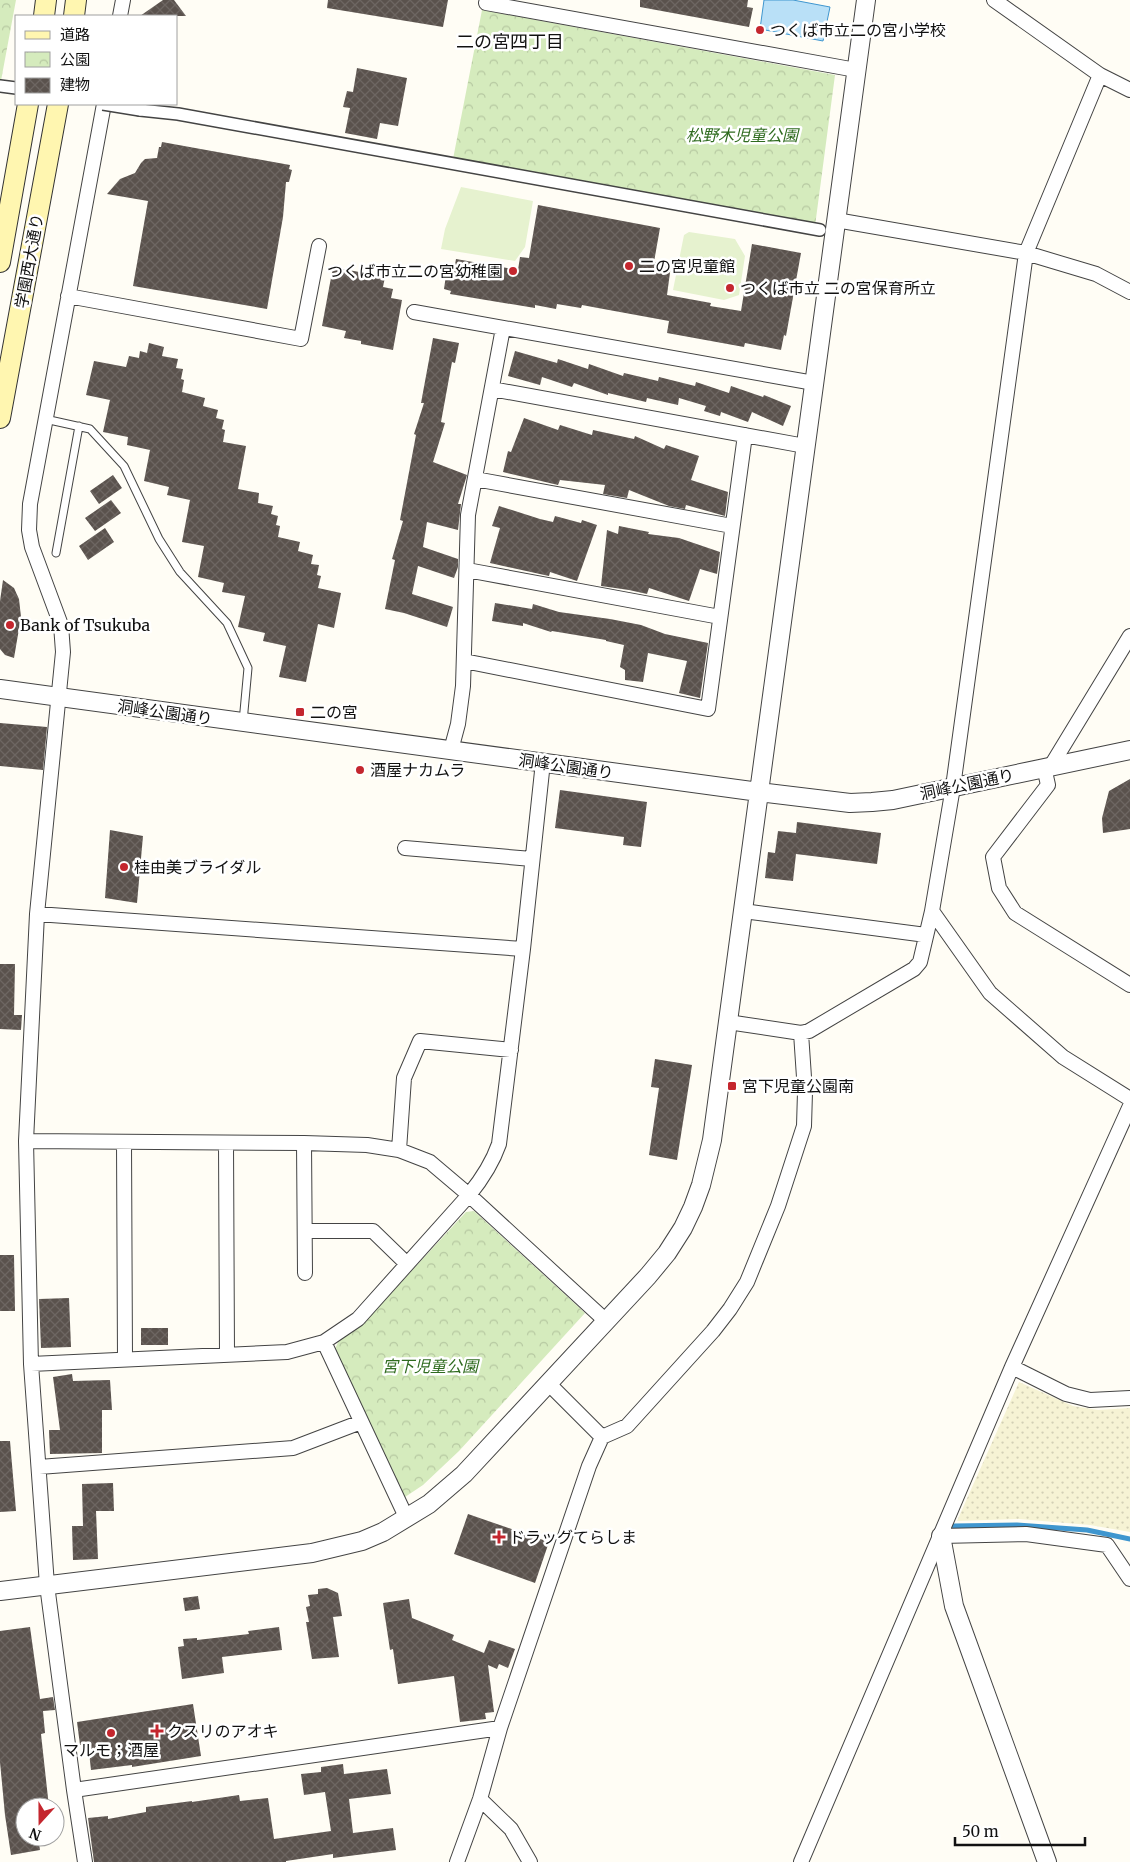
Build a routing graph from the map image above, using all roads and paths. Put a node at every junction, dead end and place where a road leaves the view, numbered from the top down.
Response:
1 (46, 0) edge
2 (76, 0) edge
3 (123, 0) edge
4 (866, 0) edge
5 (994, 0) edge
6 (486, 3) dead end
7 (44, 15) edge
8 (74, 15) edge
9 (120, 15) edge
10 (856, 70) junction
11 (1100, 75) junction
12 (0, 86) edge
13 (15, 88) edge
14 (1130, 90) edge
15 (28, 105) edge
16 (58, 105) edge
17 (104, 105) edge
18 (110, 105) edge
19 (836, 220) junction
20 (820, 230) dead end
21 (319, 246) dead end
22 (1026, 253) junction
23 (0, 262) edge
24 (1130, 292) edge
25 (68, 296) junction
26 (414, 312) dead end
27 (503, 328) junction
28 (814, 383) junction
29 (492, 389) junction
30 (0, 418) edge
31 (45, 419) junction
32 (79, 426) junction
33 (745, 435) junction
34 (805, 446) junction
35 (475, 479) junction
36 (732, 526) junction
37 (56, 553) dead end
38 (467, 570) junction
39 (720, 616) junction
40 (1130, 636) edge
41 (464, 661) junction
42 (0, 689) edge
43 (59, 697) junction
44 (243, 722) junction
45 (451, 750) junction
46 (1130, 750) edge
47 (543, 762) junction
48 (1048, 767) junction
49 (953, 787) junction
50 (759, 792) junction
51 (405, 848) dead end
52 (532, 858) junction
53 (743, 911) junction
54 (932, 911) junction
55 (37, 914) junction
56 (926, 935) junction
57 (523, 949) junction
58 (1130, 985) edge
59 (728, 1022) junction
60 (801, 1033) junction
61 (511, 1050) junction
62 (1130, 1099) edge
63 (1130, 1106) edge
64 (26, 1141) junction
65 (124, 1142) junction
66 (226, 1143) junction
67 (304, 1143) junction
68 (399, 1150) junction
69 (469, 1195) junction
70 (305, 1231) junction
71 (407, 1264) junction
72 (305, 1273) dead end
73 (606, 1322) junction
74 (324, 1342) junction
75 (227, 1354) junction
76 (125, 1359) junction
77 (31, 1364) junction
78 (1012, 1368) junction
79 (548, 1383) junction
80 (1130, 1398) edge
81 (361, 1422) junction
82 (602, 1437) junction
83 (38, 1467) junction
84 (407, 1518) junction
85 (941, 1536) junction
86 (1130, 1579) edge
87 (47, 1585) junction
88 (0, 1591) edge
89 (500, 1728) junction
90 (74, 1790) junction
91 (480, 1799) junction
92 (85, 1862) edge
93 (457, 1862) edge
94 (530, 1862) edge
95 (801, 1862) edge
96 (1047, 1862) edge

1 - 7 main road
2 - 8 main road
3 - 9 street
4 - 10 street
5 - 11 street
6 - 10 street
10 - 19 street
11 - 14 street
11 - 22 street
12 - 13 street
15 - 23 main road, 学園西大通り
16 - 30 main road, 学園西大通り
17 - 25 street
18 - 20 street, bridge
19 - 22 street
19 - 28 street
21 - 25 street
22 - 24 street
22 - 49 street
25 - 31 street
26 - 27 street
27 - 28 street
27 - 29 street
28 - 34 street
29 - 33 street
29 - 35 street
31 - 32 lane
31 - 43 street
32 - 37 lane
32 - 44 lane
33 - 34 street
33 - 36 street
34 - 50 street
35 - 36 street
35 - 38 street
36 - 39 street
38 - 39 street
38 - 41 street
39 - 41 street
40 - 48 street
41 - 45 street
42 - 43 street, 洞峰公園通り
43 - 44 street, 洞峰公園通り
43 - 55 street
44 - 45 street, 洞峰公園通り
45 - 47 street, 洞峰公園通り
46 - 48 street, 洞峰公園通り
47 - 50 street, 洞峰公園通り
47 - 52 street
48 - 49 street, 洞峰公園通り
48 - 58 street
49 - 50 street, 洞峰公園通り
49 - 54 street
50 - 53 street
51 - 52 street
52 - 57 street
53 - 56 street
53 - 59 street
54 - 56 street
54 - 62 street
55 - 57 street
55 - 64 street
56 - 60 street
57 - 61 street
59 - 60 street
59 - 73 street
60 - 82 street
61 - 68 street
61 - 69 street
63 - 78 street
64 - 65 street
64 - 77 street
65 - 66 street
65 - 76 street
66 - 67 street
66 - 75 street
67 - 68 street
67 - 70 street
68 - 69 street
69 - 71 street
69 - 73 street
70 - 71 street
70 - 72 street
71 - 74 street
73 - 79 street
74 - 75 street
74 - 81 street
75 - 76 street
76 - 77 street
77 - 83 street
78 - 80 street
78 - 85 street
79 - 82 street
79 - 84 street
81 - 83 street
81 - 84 street
82 - 89 street
83 - 87 street
84 - 87 street
85 - 86 street
85 - 95 street
85 - 96 street
87 - 88 street
87 - 90 street
89 - 90 street
89 - 91 street
90 - 92 street
91 - 93 street
91 - 94 street

